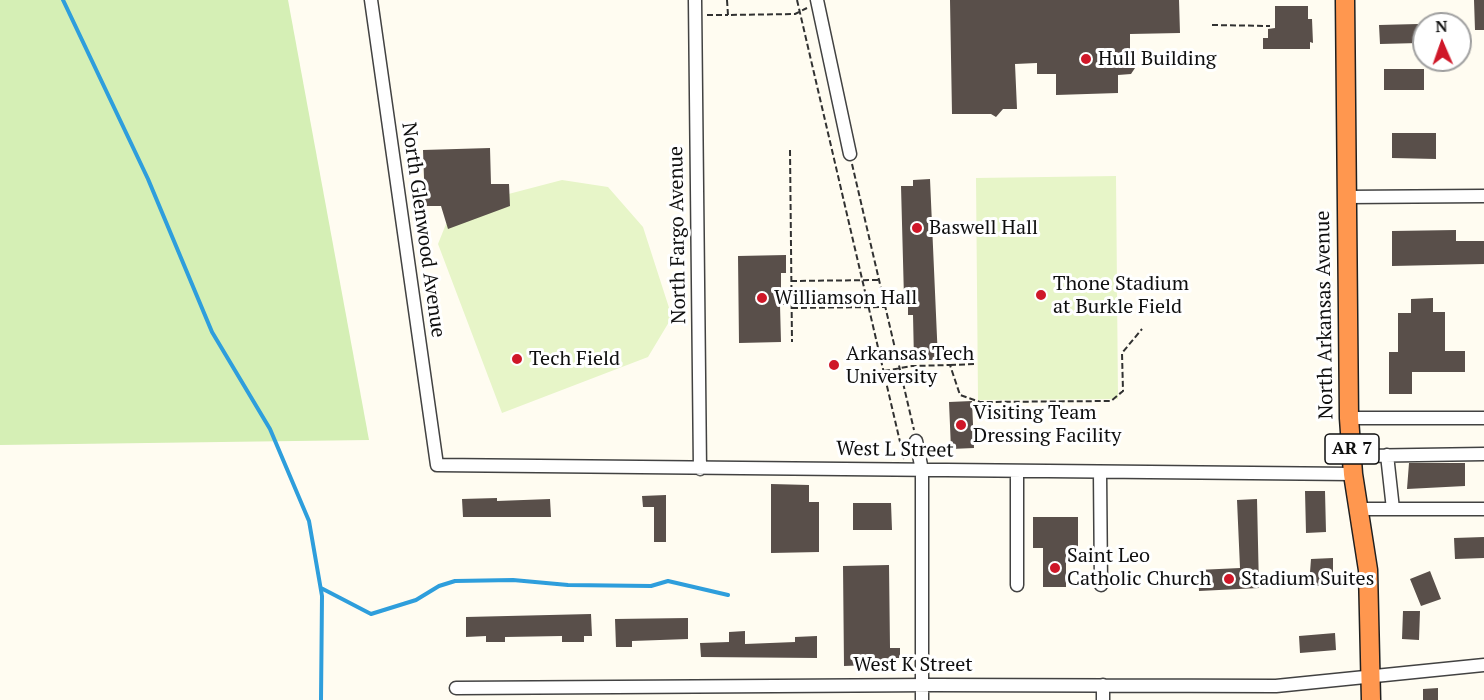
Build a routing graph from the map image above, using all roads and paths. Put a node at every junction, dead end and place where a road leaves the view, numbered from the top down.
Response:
1 (371, 0) edge
2 (695, 0) edge
3 (727, 0) edge
4 (797, 0) edge
5 (1345, 0) edge
6 (817, 2) edge
7 (800, 12) junction
8 (1212, 25) dead end
9 (1270, 26) dead end
10 (790, 150) dead end
11 (850, 154) joint
12 (1484, 196) edge
13 (1345, 197) junction
14 (863, 280) junction
15 (879, 280) junction
16 (791, 281) junction
17 (885, 307) junction
18 (792, 308) junction
19 (869, 308) junction
20 (1142, 328) dead end
21 (792, 342) dead end
22 (976, 364) dead end
23 (950, 365) junction
24 (899, 368) junction
25 (884, 371) junction
26 (1349, 418) junction
27 (1484, 418) edge
28 (916, 441) joint
29 (1484, 454) edge
30 (1387, 455) junction
31 (437, 465) joint
32 (1352, 465) junction
33 (700, 469) junction
34 (907, 470) junction
35 (922, 470) junction
36 (1017, 471) junction
37 (1100, 472) junction
38 (1484, 508) edge
39 (1358, 509) junction
40 (1393, 509) junction
41 (1017, 585) dead end
42 (1101, 585) dead end
43 (1484, 665) edge
44 (1371, 678) junction
45 (922, 685) junction
46 (1103, 685) junction
47 (456, 688) dead end
48 (922, 700) edge
49 (1103, 700) edge
50 (1371, 700) edge

1 - 31 street, North Glenwood Avenue
2 - 33 street, North Fargo Avenue
3 - 7 path
4 - 7 path
5 - 13 highway, North Arkansas Avenue / AR 7
6 - 7 path
6 - 11 street
7 - 14 path
8 - 9 path
10 - 16 path
11 - 15 path
12 - 13 street
13 - 26 highway, North Arkansas Avenue / AR 7
14 - 15 path
14 - 16 path
14 - 19 path
15 - 17 path
16 - 18 path
17 - 19 path
17 - 24 path
18 - 19 path
18 - 21 path
19 - 25 path
20 - 23 path
22 - 23 path
23 - 24 path
24 - 25 path
24 - 28 path
25 - 34 path
26 - 27 street
26 - 32 highway, North Arkansas Avenue / AR 7
28 - 35 street
29 - 30 street, West L Street
30 - 32 street, West L Street
30 - 40 street
31 - 33 street, West L Street
32 - 37 street, West L Street
32 - 39 highway, North Arkansas Avenue / AR 7
33 - 34 street, West L Street
34 - 35 street, West L Street
35 - 36 street, West L Street
35 - 45 street
36 - 37 street, West L Street
36 - 41 street
37 - 42 street
38 - 40 street
39 - 40 street
39 - 44 highway, North Arkansas Avenue / AR 7
43 - 44 street, West K Street
44 - 46 street, West K Street
44 - 50 highway, North Arkansas Avenue / AR 7
45 - 46 street, West K Street
45 - 47 street, West K Street
45 - 48 street
46 - 49 street

